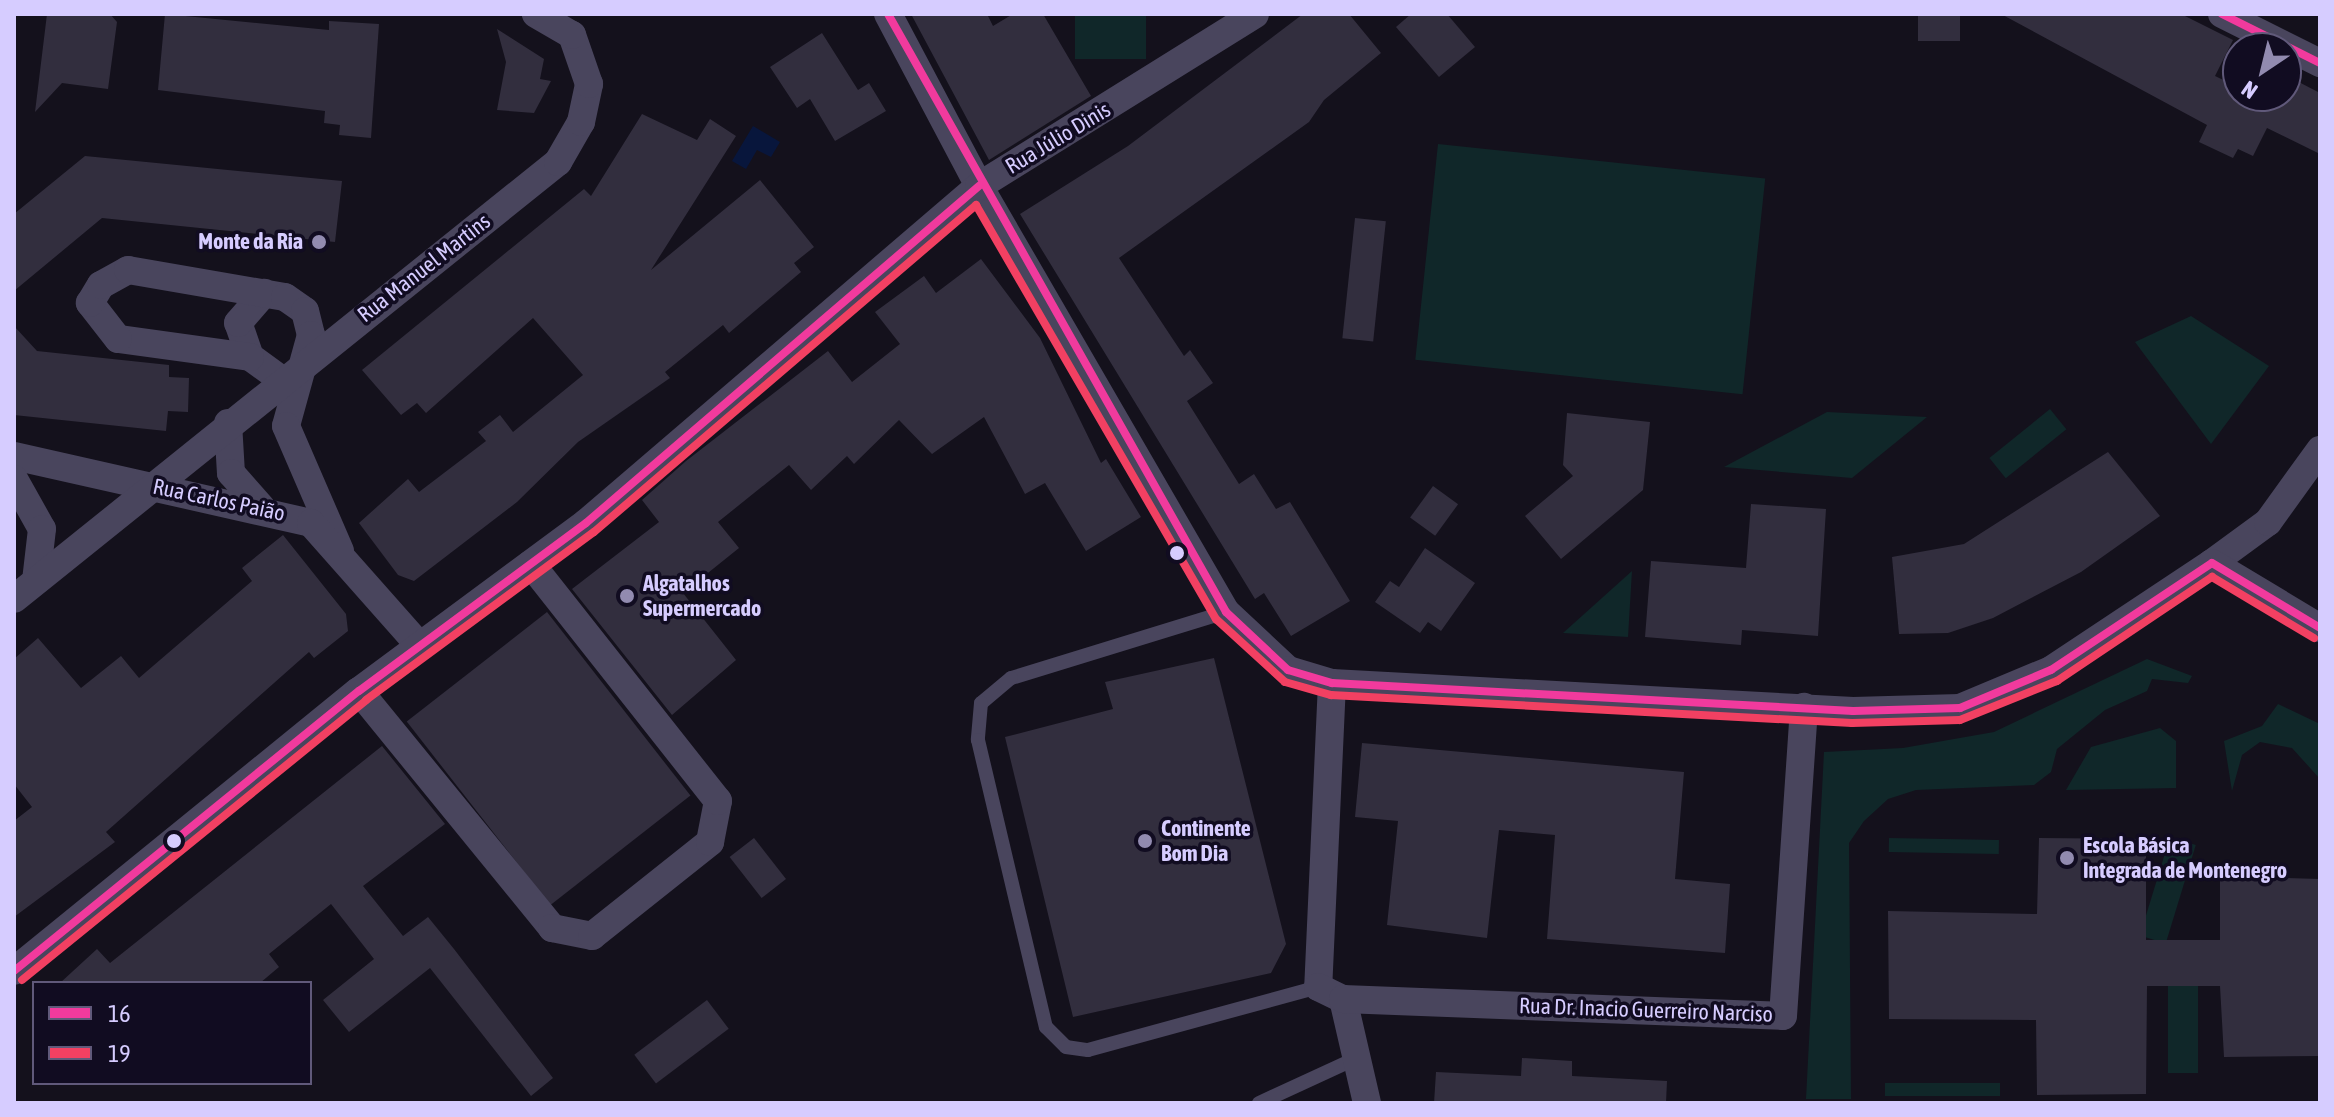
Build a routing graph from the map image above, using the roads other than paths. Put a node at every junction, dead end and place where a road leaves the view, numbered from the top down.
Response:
1 (536, 14) edge
2 (888, 14) edge
3 (1255, 14) edge
4 (2222, 14) edge
5 (2320, 63) edge
6 (979, 186) junction
7 (264, 293) junction
8 (250, 357) junction
9 (305, 362) junction
10 (282, 380) junction
11 (228, 423) junction
12 (2320, 450) edge
13 (14, 456) edge
14 (14, 479) edge
15 (150, 485) junction
16 (261, 507) junction
17 (340, 551) junction
18 (2212, 563) junction
19 (531, 564) junction
20 (36, 581) junction
21 (14, 599) edge
22 (1226, 612) junction
23 (2320, 628) edge
24 (419, 645) junction
25 (1332, 683) junction
26 (359, 691) junction
27 (1804, 707) junction
28 (14, 971) edge
29 (1331, 993) junction
30 (1357, 1058) junction
31 (1263, 1102) edge
32 (1367, 1103) edge

1 - 9 street, Rua Manuel Martins
2 - 6 street
3 - 6 street, Rua Júlio Dinis
4 - 5 street
6 - 19 street, Rua Júlio Dinis
6 - 22 street
7 - 8 street
7 - 8 street
7 - 9 street
8 - 10 street
9 - 10 street, Rua Manuel Martins
9 - 17 street
10 - 11 street, Rua Manuel Martins
11 - 15 street, Rua Manuel Martins
11 - 16 street
12 - 18 street
13 - 15 street, Rua Carlos Paião
14 - 20 street
15 - 16 street, Rua Carlos Paião
15 - 20 street, Rua Manuel Martins
16 - 17 street, Rua Carlos Paião
17 - 24 street, Rua Carlos Paião
18 - 23 street
18 - 27 street
19 - 24 street, Rua Júlio Dinis
19 - 26 street
20 - 21 street, Rua Manuel Martins
22 - 25 street
22 - 29 lane
24 - 26 street, Rua Júlio Dinis
25 - 27 street
25 - 29 street
26 - 28 street, Rua Júlio Dinis
27 - 29 street, Rua Dr. Inacio Guerreiro Narciso
29 - 30 street
30 - 31 lane
30 - 32 street

